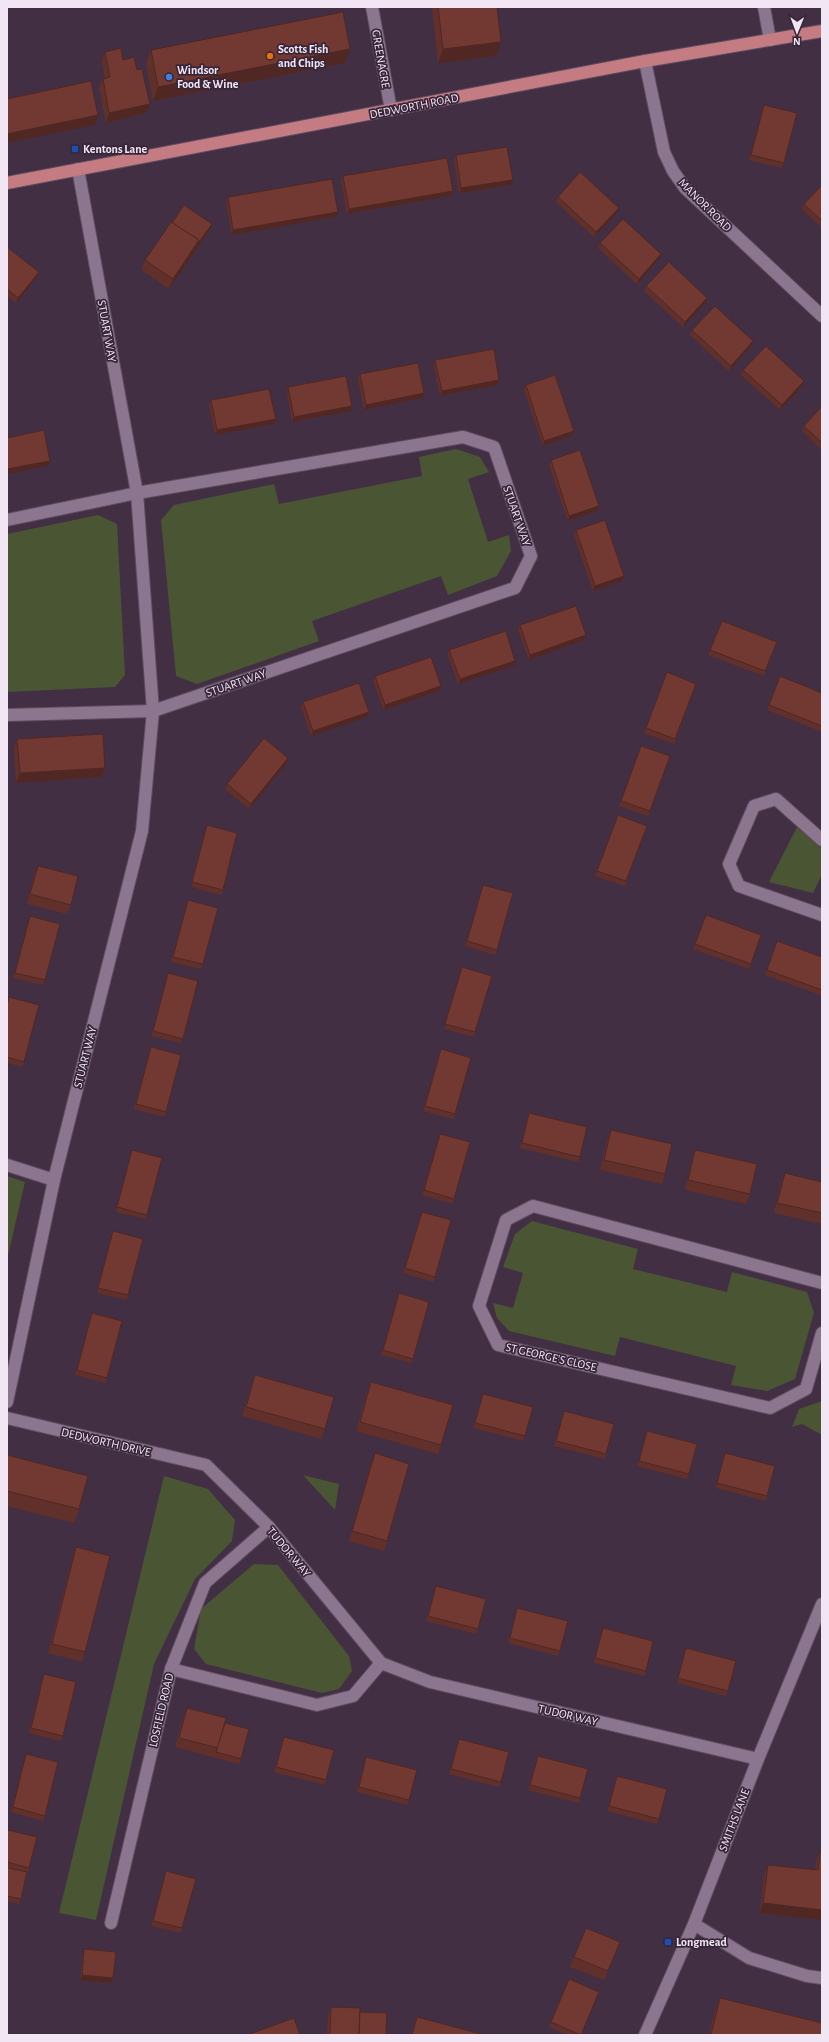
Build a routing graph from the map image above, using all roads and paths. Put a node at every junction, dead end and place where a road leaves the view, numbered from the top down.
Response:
1 (372, 7) edge
2 (764, 7) edge
3 (822, 31) edge
4 (770, 40) junction
5 (645, 60) junction
6 (391, 110) junction
7 (78, 169) junction
8 (7, 183) edge
9 (822, 316) edge
10 (137, 493) junction
11 (7, 520) edge
12 (153, 711) junction
13 (7, 715) edge
14 (822, 840) edge
15 (822, 915) edge
16 (7, 1166) edge
17 (54, 1180) junction
18 (822, 1283) edge
19 (822, 1333) edge
20 (7, 1402) edge
21 (7, 1418) edge
22 (206, 1465) joint
23 (269, 1528) junction
24 (822, 1604) edge
25 (381, 1663) junction
26 (171, 1668) junction
27 (758, 1759) junction
28 (111, 1923) dead end
29 (694, 1924) junction
30 (822, 1978) edge
31 (645, 2035) edge

1 - 6 street, GREENACRE
2 - 4 street
3 - 4 main road, DEDWORTH ROAD
4 - 5 main road, DEDWORTH ROAD
5 - 6 main road, DEDWORTH ROAD
5 - 9 street, MANOR ROAD
6 - 7 main road, DEDWORTH ROAD
7 - 8 main road, DEDWORTH ROAD
7 - 10 street, STUART WAY
10 - 11 street
10 - 12 street, STUART WAY
10 - 12 street, STUART WAY
12 - 13 street
12 - 17 street, STUART WAY
14 - 15 street
16 - 17 street
17 - 20 street, STUART WAY
18 - 19 street, ST GEORGE'S CLOSE
21 - 22 street, DEDWORTH DRIVE
22 - 23 street, TUDOR WAY
23 - 25 street, TUDOR WAY
23 - 26 street, LOSFIELD ROAD
24 - 27 street, SMITHS LANE
25 - 26 street
25 - 27 street, TUDOR WAY
26 - 28 street, LOSFIELD ROAD
27 - 29 street, SMITHS LANE
29 - 30 street
29 - 31 street, SMITHS LANE

